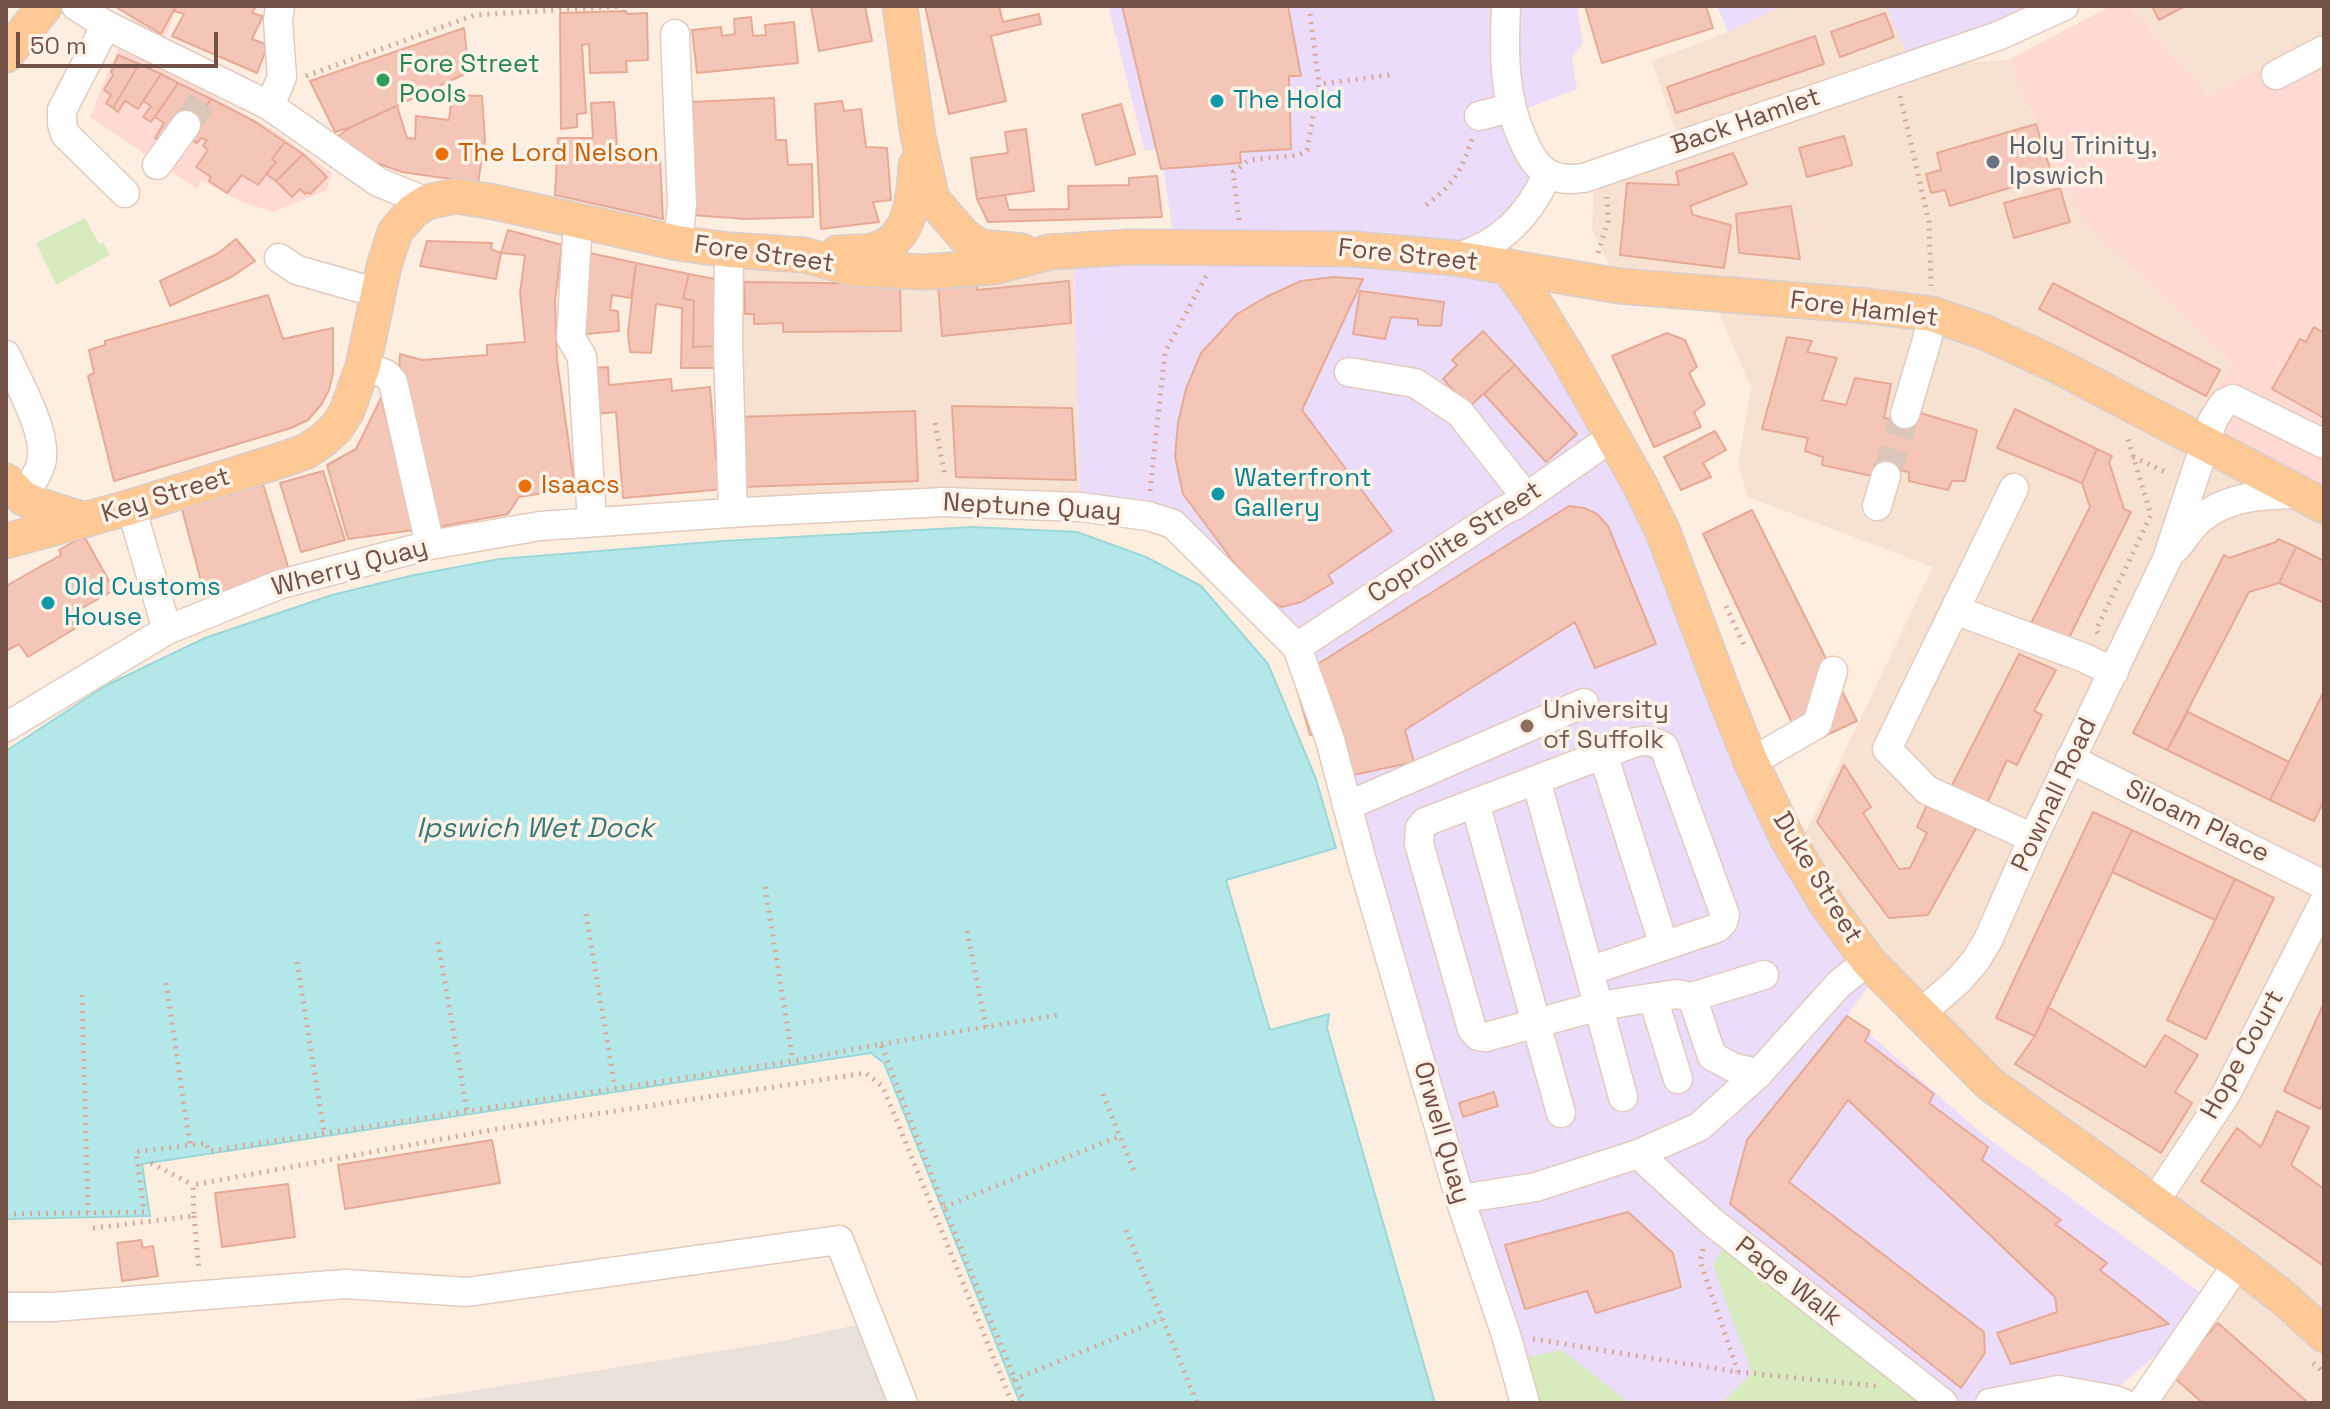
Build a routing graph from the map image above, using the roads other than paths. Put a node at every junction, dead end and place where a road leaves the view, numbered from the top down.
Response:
1 (45, 6) edge
2 (76, 6) edge
3 (280, 6) edge
4 (900, 6) edge
5 (1506, 6) edge
6 (2064, 6) edge
7 (106, 25) junction
8 (675, 34) dead end
9 (2324, 50) edge
10 (6, 55) edge
11 (2276, 75) dead end
12 (270, 106) junction
13 (1510, 108) junction
14 (1479, 116) road end
15 (186, 125) tunnel mouth
16 (918, 136) junction
17 (157, 165) dead end
18 (1547, 175) junction
19 (125, 193) dead end
20 (427, 202) junction
21 (578, 220) junction
22 (678, 243) junction
23 (729, 250) junction
24 (1050, 252) junction
25 (804, 255) junction
26 (279, 258) dead end
27 (1455, 258) junction
28 (1507, 266) junction
29 (378, 293) junction
30 (1932, 314) junction
31 (6, 355) edge
32 (363, 366) junction
33 (1349, 372) dead end
34 (1905, 414) tunnel mouth
35 (1612, 437) junction
36 (2205, 442) junction
37 (2324, 444) edge
38 (1886, 476) tunnel mouth
39 (2014, 488) dead end
40 (14, 489) edge
41 (1526, 497) junction
42 (2312, 500) edge
43 (1877, 506) dead end
44 (131, 507) junction
45 (733, 513) junction
46 (85, 520) junction
47 (592, 522) junction
48 (540, 526) joint
49 (6, 541) edge
50 (430, 545) junction
51 (2167, 559) junction
52 (1955, 610) junction
53 (167, 630) junction
54 (1297, 647) junction
55 (1833, 671) dead end
56 (2114, 672) junction
57 (1584, 703) dead end
58 (6, 727) edge
59 (1603, 754) junction
60 (2070, 759) junction
61 (1751, 762) junction
62 (1536, 780) junction
63 (1475, 803) junction
64 (1347, 806) junction
65 (2033, 838) junction
66 (1362, 861) joint
67 (2324, 885) edge
68 (2324, 902) edge
69 (1664, 946) junction
70 (1868, 961) junction
71 (1589, 971) junction
72 (1764, 975) dead end
73 (1692, 997) junction
74 (1653, 998) junction
75 (1599, 1006) junction
76 (1920, 1014) junction
77 (1537, 1023) junction
78 (1746, 1071) junction
79 (1678, 1079) dead end
80 (1623, 1097) dead end
81 (1561, 1113) dead end
82 (1638, 1154) junction
83 (1460, 1199) junction
84 (2153, 1204) junction
85 (2238, 1263) junction
86 (6, 1307) edge
87 (2324, 1335) edge
88 (1936, 1397) edge
89 (903, 1403) edge
90 (1525, 1403) edge
91 (1990, 1403) edge
92 (2123, 1403) edge
93 (2142, 1403) edge

1 - 10 main road
2 - 7 street, Fore Street
3 - 12 street
4 - 16 main road
5 - 13 street
6 - 18 street, Back Hamlet
7 - 12 street, Fore Street
7 - 19 street
8 - 22 street
9 - 11 street
12 - 20 street, Fore Street
13 - 14 street
13 - 18 street
15 - 17 street
16 - 24 main road
16 - 25 main road
18 - 27 street
20 - 21 main road, Fore Street
20 - 29 main road
21 - 22 main road, Fore Street
21 - 47 street
22 - 23 main road, Fore Street
23 - 25 main road, Fore Street
23 - 45 street
24 - 25 main road, Fore Street
24 - 27 main road, Fore Street
26 - 29 street
27 - 28 main road, Fore Street
28 - 30 main road, Fore Hamlet
28 - 35 main road, Duke Street
29 - 32 main road
30 - 34 street
30 - 36 main road, Fore Hamlet
31 - 40 street
32 - 44 main road, Key Street
32 - 50 street
33 - 41 street
35 - 41 street, Coprolite Street
35 - 61 main road, Duke Street
36 - 37 street, Pownall Road
36 - 42 main road, Fore Hamlet
36 - 51 street, Pownall Road
38 - 43 street
39 - 52 street
40 - 46 main road
41 - 54 street, Coprolite Street
42 - 51 street, Pownall Road
44 - 46 main road, Key Street
44 - 53 street
45 - 47 street, Neptune Quay
45 - 54 street, Neptune Quay
46 - 49 main road, Key Street
47 - 48 street, Neptune Quay
48 - 50 street, Wherry Quay
50 - 53 street, Wherry Quay
51 - 56 street, Pownall Road
52 - 56 street
52 - 65 street
53 - 58 street, Wherry Quay
54 - 64 street, Neptune Quay
55 - 61 street
56 - 60 street, Pownall Road
57 - 64 street
59 - 62 street
59 - 69 street
59 - 69 street
60 - 65 street, Pownall Road
60 - 67 street, Siloam Place
61 - 70 main road, Duke Street
62 - 63 street
62 - 71 street
63 - 77 street
63 - 77 street
64 - 66 street, Neptune Quay
65 - 76 street, Pownall Road
66 - 83 street, Orwell Quay
68 - 84 street, Hope Court
69 - 71 street
70 - 76 main road, Duke Street
70 - 78 street
71 - 75 street
72 - 73 street
73 - 74 street
73 - 78 street
74 - 75 street
74 - 79 street
75 - 77 street
75 - 80 street
76 - 84 main road, Duke Street
77 - 81 street
78 - 82 street
82 - 83 street
82 - 88 street, Page Walk
83 - 90 street, Orwell Quay
84 - 85 main road, Duke Street
85 - 87 main road, Duke Street
85 - 93 street
86 - 89 street
91 - 92 street

